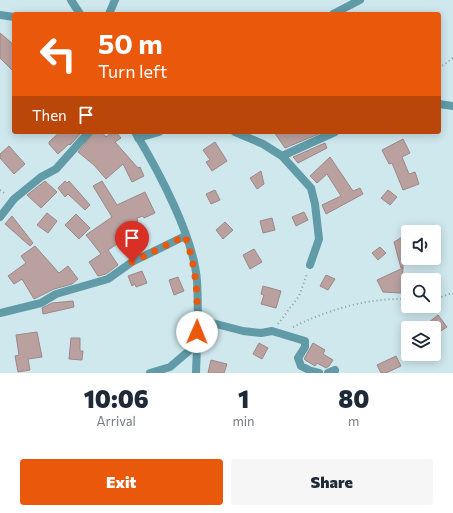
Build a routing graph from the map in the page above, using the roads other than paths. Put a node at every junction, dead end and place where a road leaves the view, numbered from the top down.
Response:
1 (71, 0) edge
2 (115, 0) edge
3 (360, 0) edge
4 (79, 12) edge
5 (109, 12) edge
6 (337, 12) edge
7 (0, 15) edge
8 (12, 17) edge
9 (441, 104) edge
10 (453, 106) edge
11 (87, 134) edge
12 (240, 134) edge
13 (331, 134) edge
14 (137, 135) edge
15 (282, 156) junction
16 (0, 217) edge
17 (185, 236) junction
18 (310, 265) road end
19 (0, 313) edge
20 (197, 319) junction
21 (197, 344) junction
22 (150, 373) edge
23 (196, 373) edge
24 (319, 373) edge

1 - 4 street
2 - 5 street
3 - 6 street
7 - 8 street
9 - 10 street
11 - 16 street
12 - 15 street
13 - 15 street
14 - 17 street
15 - 18 street
17 - 19 street
17 - 20 street
20 - 21 street
20 - 24 street
21 - 22 street
21 - 23 street

